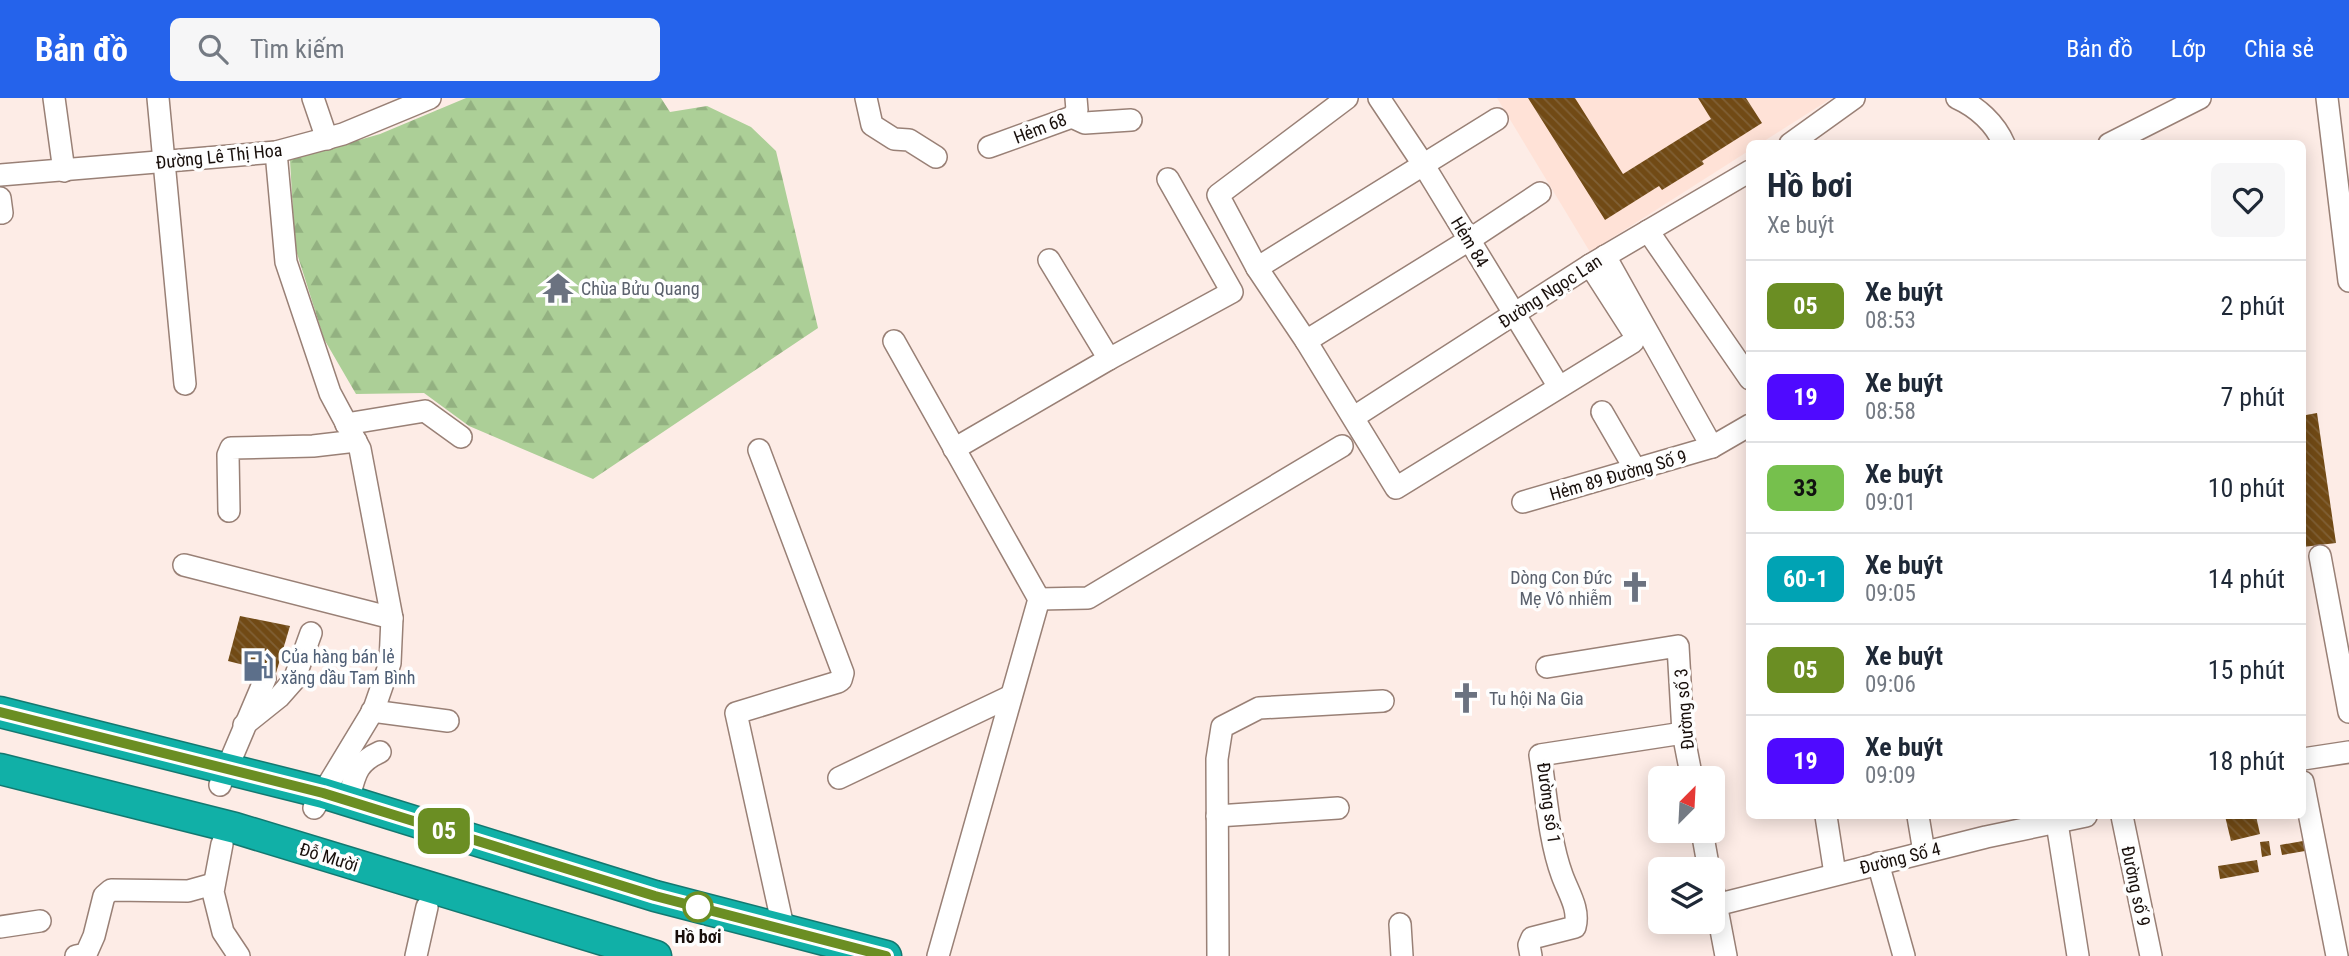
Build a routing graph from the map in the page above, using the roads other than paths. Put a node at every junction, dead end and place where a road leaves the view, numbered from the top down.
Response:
1 (54, 98) edge
2 (158, 98) edge
3 (313, 98) edge
4 (430, 98) edge
5 (866, 98) edge
6 (1347, 98) edge
7 (1379, 98) edge
8 (1854, 98) edge
9 (1957, 98) edge
10 (2200, 98) edge
11 (2327, 98) edge
12 (1074, 108) edge
13 (1497, 119) dead end
14 (1131, 120) dead end
15 (2141, 137) edge
16 (327, 139) junction
17 (1796, 140) edge
18 (2001, 140) edge
19 (989, 147) dead end
20 (276, 152) junction
21 (936, 157) dead end
22 (163, 162) junction
23 (1423, 164) junction
24 (64, 171) junction
25 (0, 175) edge
26 (1746, 176) edge
27 (1168, 179) dead end
28 (1540, 193) dead end
29 (0, 198) edge
30 (0, 214) edge
31 (1648, 231) junction
32 (1469, 240) junction
33 (1049, 260) dead end
34 (1598, 260) junction
35 (1256, 268) junction
36 (2349, 281) edge
37 (1514, 314) junction
38 (894, 341) dead end
39 (1306, 341) junction
40 (1109, 359) junction
41 (1746, 373) edge
42 (184, 384) dead end
43 (1559, 387) junction
44 (1602, 412) dead end
45 (1353, 417) junction
46 (1746, 427) edge
47 (351, 433) junction
48 (460, 437) dead end
49 (1342, 446) dead end
50 (1712, 447) junction
51 (954, 449) junction
52 (759, 450) dead end
53 (1635, 469) junction
54 (1523, 502) dead end
55 (229, 511) dead end
56 (2320, 556) dead end
57 (184, 565) dead end
58 (1039, 599) junction
59 (392, 618) junction
60 (311, 633) dead end
61 (1547, 667) dead end
62 (265, 679) dead end
63 (1011, 696) junction
64 (1383, 701) dead end
65 (372, 711) junction
66 (0, 712) edge
67 (2349, 712) edge
68 (448, 721) dead end
69 (244, 725) junction
70 (0, 729) edge
71 (1684, 733) junction
72 (125, 751) junction
73 (380, 752) dead end
74 (2349, 752) edge
75 (2306, 759) edge
76 (1690, 766) edge
77 (0, 769) edge
78 (223, 777) junction
79 (839, 778) dead end
80 (0, 790) edge
81 (2306, 797) edge
82 (328, 801) junction
83 (1338, 807) dead end
84 (1217, 816) junction
85 (1826, 819) edge
86 (1918, 819) edge
87 (1983, 819) edge
88 (2074, 819) edge
89 (2123, 819) edge
90 (2057, 823) junction
91 (1986, 837) junction
92 (222, 844) junction
93 (1924, 852) junction
94 (1878, 863) junction
95 (1835, 874) junction
96 (213, 884) junction
97 (1725, 896) edge
98 (427, 907) junction
99 (40, 921) dead end
100 (1400, 924) dead end
101 (0, 927) edge
102 (784, 930) junction
103 (1722, 934) edge
104 (76, 956) edge
105 (239, 956) edge
106 (416, 956) edge
107 (590, 956) edge
108 (656, 956) edge
109 (807, 956) edge
110 (886, 956) edge
111 (938, 956) edge
112 (1219, 956) edge
113 (1402, 956) edge
114 (1531, 956) edge
115 (1726, 956) edge
116 (1904, 956) edge
117 (2078, 956) edge
118 (2151, 956) edge
119 (2337, 956) edge

1 - 24 street
2 - 22 street
3 - 16 street
4 - 16 street, Đường Lê Thị Hoa
5 - 21 street
6 - 35 street
7 - 23 street, Hẻm 84
8 - 17 street
9 - 18 street
10 - 15 street
11 - 36 street
12 - 14 street
12 - 19 street, Hẻm 68
13 - 23 street
16 - 20 street, Đường Lê Thị Hoa
20 - 22 street, Đường Lê Thị Hoa
20 - 47 street
22 - 24 street, Đường Lê Thị Hoa
22 - 42 street
23 - 32 street, Hẻm 84
23 - 35 street
24 - 25 street, Đường Lê Thị Hoa
26 - 31 street, Đường Ngọc Lan
27 - 40 street
28 - 32 street
29 - 30 street
31 - 34 street, Đường Ngọc Lan
31 - 41 street
32 - 37 street, Hẻm 84
32 - 39 street
33 - 40 street
34 - 37 street, Đường Ngọc Lan
34 - 43 street
34 - 50 street
35 - 39 street
37 - 43 street, Hẻm 84
37 - 45 street, Đường Ngọc Lan
38 - 51 street
39 - 45 street
40 - 51 street
43 - 45 street
44 - 53 street
46 - 50 street, Hẻm 89 Đường Số 9
47 - 48 street
47 - 55 street
47 - 59 street
49 - 58 street
50 - 53 street, Hẻm 89 Đường Số 9
51 - 58 street
52 - 102 street
53 - 54 street, Hẻm 89 Đường Số 9
56 - 67 street
57 - 59 street
58 - 63 street
59 - 65 street
60 - 69 street
61 - 71 street, Đường số 3
62 - 69 street
63 - 79 street
63 - 111 street
64 - 84 street
65 - 68 street
65 - 82 street
66 - 72 highway
69 - 78 street
70 - 72 highway
71 - 76 street, Đường số 3
71 - 114 street, Đường số 1
72 - 78 highway
73 - 82 street
74 - 75 street
77 - 108 highway, Đỗ Mười
78 - 82 highway
80 - 92 highway, Đỗ Mười
81 - 119 street
82 - 102 highway
82 - 109 highway
83 - 84 street
84 - 112 street
85 - 95 street
86 - 93 street
87 - 91 street
88 - 90 street, Đường Số 4
89 - 118 street, Đường số 9
90 - 91 street, Đường Số 4
90 - 117 street
91 - 93 street, Đường Số 4
92 - 96 street
92 - 98 highway, Đỗ Mười
93 - 94 street, Đường Số 4
94 - 95 street, Đường Số 4
94 - 116 street
95 - 97 street, Đường Số 4
96 - 104 street
96 - 105 street
98 - 106 street
98 - 107 highway, Đỗ Mười
99 - 101 street
100 - 113 street
102 - 110 highway
103 - 115 street

